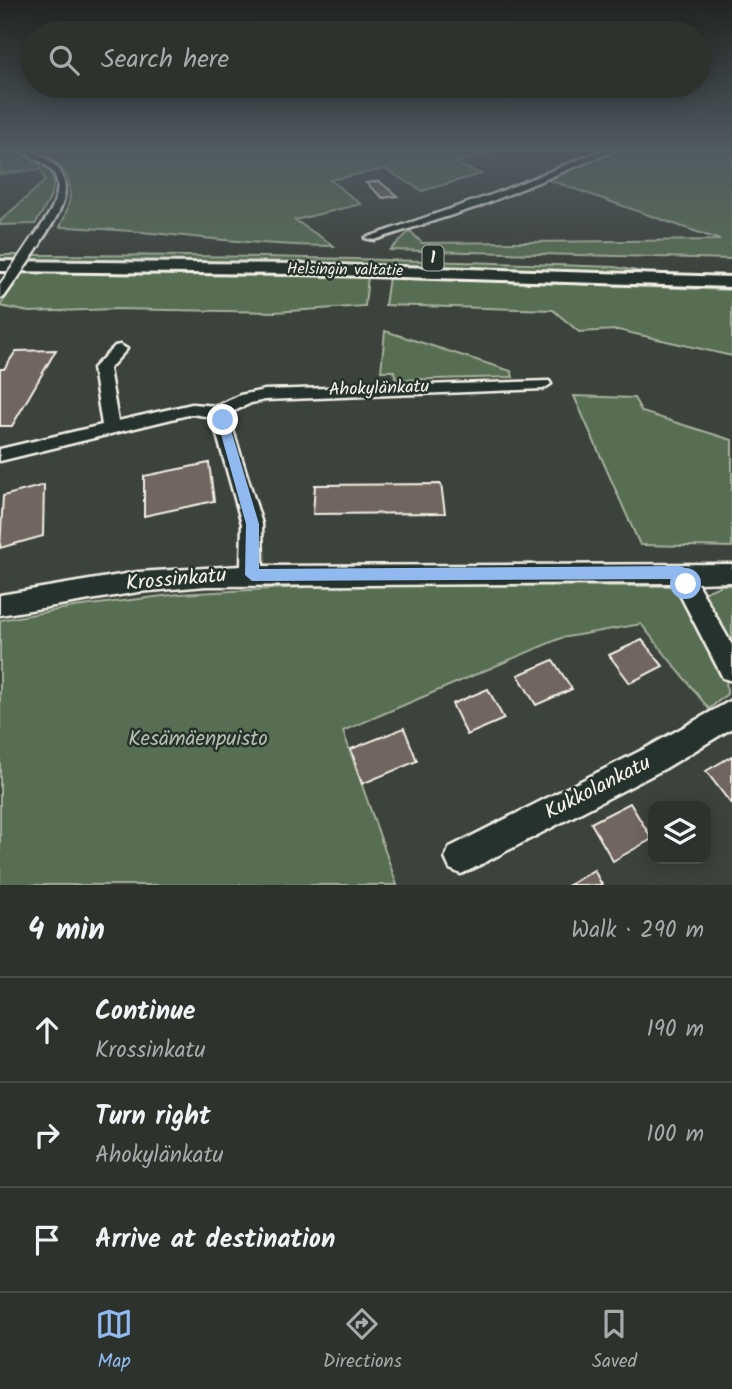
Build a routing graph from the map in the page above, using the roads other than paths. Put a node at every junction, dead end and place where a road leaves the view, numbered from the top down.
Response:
1 (63, 190) edge
2 (510, 190) edge
3 (369, 238) dead end
4 (0, 252) edge
5 (732, 267) edge
6 (6, 271) edge
7 (732, 282) edge
8 (0, 294) edge
9 (120, 349) dead end
10 (543, 384) dead end
11 (219, 412) junction
12 (111, 427) junction
13 (0, 455) edge
14 (680, 572) junction
15 (732, 573) edge
16 (252, 575) junction
17 (0, 605) edge
18 (732, 669) edge
19 (732, 713) edge
20 (461, 858) dead end

1 - 6 street, bridge
2 - 3 street
4 - 5 highway, Helsingin valtatie / 1
6 - 7 highway, Helsingin valtatie / 1
6 - 8 street
9 - 12 street
10 - 11 street, Ahokylänkatu
11 - 12 street, Ahokylänkatu
11 - 16 street
12 - 13 street, Ahokylänkatu
14 - 15 street, Krossinkatu
14 - 16 street, Krossinkatu
14 - 18 street
16 - 17 street, Krossinkatu
19 - 20 street, Kukkolankatu

